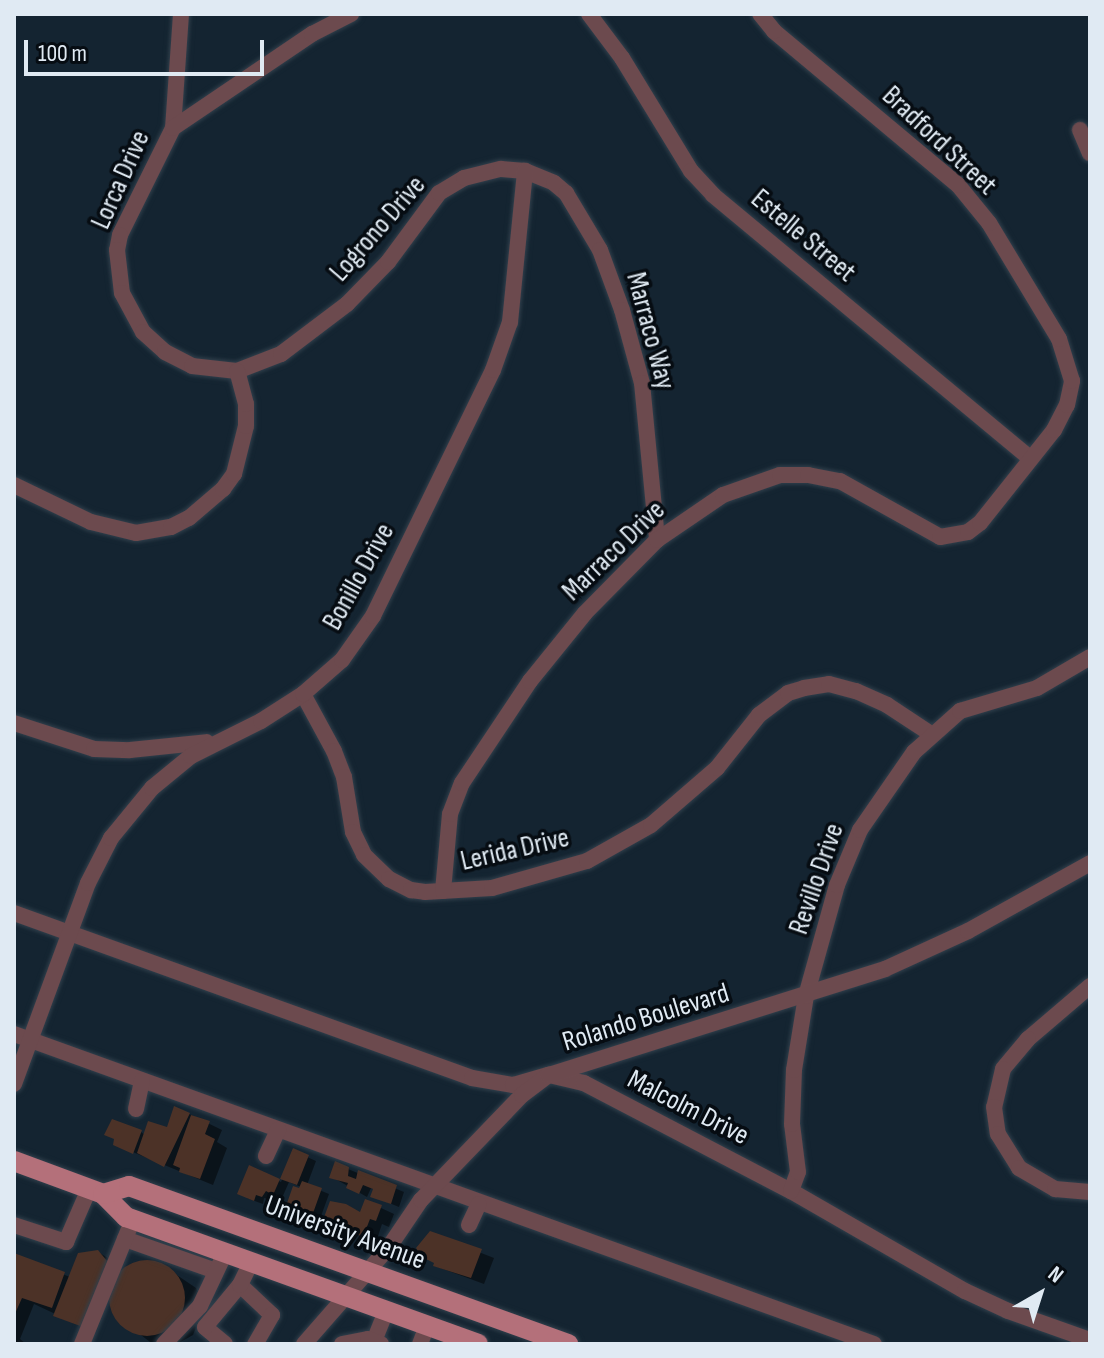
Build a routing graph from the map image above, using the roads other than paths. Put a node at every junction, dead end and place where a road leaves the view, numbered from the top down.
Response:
1 (181, 14) edge
2 (351, 14) edge
3 (589, 14) edge
4 (760, 14) edge
5 (173, 128) junction
6 (1080, 130) dead end
7 (1090, 153) edge
8 (525, 171) junction
9 (237, 371) junction
10 (1029, 457) junction
11 (14, 485) edge
12 (657, 540) junction
13 (1090, 657) edge
14 (303, 694) junction
15 (14, 723) edge
16 (931, 734) junction
17 (224, 737) junction
18 (1090, 863) edge
19 (443, 891) junction
20 (14, 913) edge
21 (72, 934) junction
22 (1090, 986) edge
23 (806, 996) junction
24 (14, 1034) edge
25 (31, 1040) junction
26 (549, 1075) junction
27 (142, 1081) junction
28 (14, 1084) edge
29 (136, 1109) dead end
30 (278, 1130) junction
31 (266, 1156) dead end
32 (14, 1161) edge
33 (437, 1185) junction
34 (791, 1191) junction
35 (96, 1192) junction
36 (1090, 1192) edge
37 (479, 1204) junction
38 (14, 1225) edge
39 (469, 1225) dead end
40 (129, 1229) junction
41 (220, 1262) junction
42 (251, 1262) junction
43 (368, 1270) junction
44 (240, 1285) junction
45 (345, 1296) junction
46 (386, 1311) junction
47 (424, 1335) edge
48 (1090, 1340) edge
49 (378, 1342) edge
50 (465, 1342) edge
51 (82, 1344) edge
52 (164, 1344) edge
53 (225, 1344) edge
54 (255, 1344) edge
55 (304, 1344) edge
56 (342, 1344) edge
57 (568, 1344) edge
58 (874, 1344) edge

1 - 5 street, Lorca Drive
2 - 5 street
3 - 10 street, Estelle Street
4 - 10 street, Bradford Street
5 - 9 street, Lorca Drive
6 - 7 street
8 - 9 street, Logrono Drive
8 - 12 street, Marraco Way
8 - 14 street, Bonillo Drive
9 - 11 street
10 - 12 street, Marraco Drive
12 - 19 street, Marraco Drive
13 - 16 street, Revillo Drive
14 - 17 street, Bonillo Drive
14 - 19 street, Lerida Drive
15 - 17 street
16 - 19 street, Lerida Drive
16 - 23 street, Revillo Drive
17 - 21 street, Bonillo Drive
18 - 23 street, Rolando Boulevard
20 - 21 street, Malcolm Drive
21 - 25 street, Bonillo Drive
21 - 26 street, Malcolm Drive
22 - 36 street
23 - 26 street, Rolando Boulevard
23 - 34 street, Revillo Drive
24 - 25 street
25 - 27 street
25 - 28 street, Bonillo Drive
26 - 33 street, Rolando Boulevard
26 - 34 street, Malcolm Drive
27 - 29 street
27 - 30 street
30 - 31 street
30 - 33 street
32 - 35 main road, University Avenue
33 - 37 street
33 - 43 street, Rolando Boulevard
34 - 48 street, Malcolm Drive
35 - 38 street
35 - 40 main road, University Avenue
35 - 43 main road, University Avenue
37 - 39 street
37 - 58 street
40 - 41 main road, University Avenue
40 - 51 street
41 - 42 main road, University Avenue
41 - 52 street
42 - 44 street
42 - 45 main road, University Avenue
43 - 45 street, Rolando Boulevard
43 - 57 main road, University Avenue
44 - 53 street
44 - 54 street
45 - 46 main road, University Avenue
45 - 55 street, Rolando Boulevard
46 - 47 main road, University Avenue
46 - 49 street
47 - 50 main road, University Avenue
49 - 56 street

